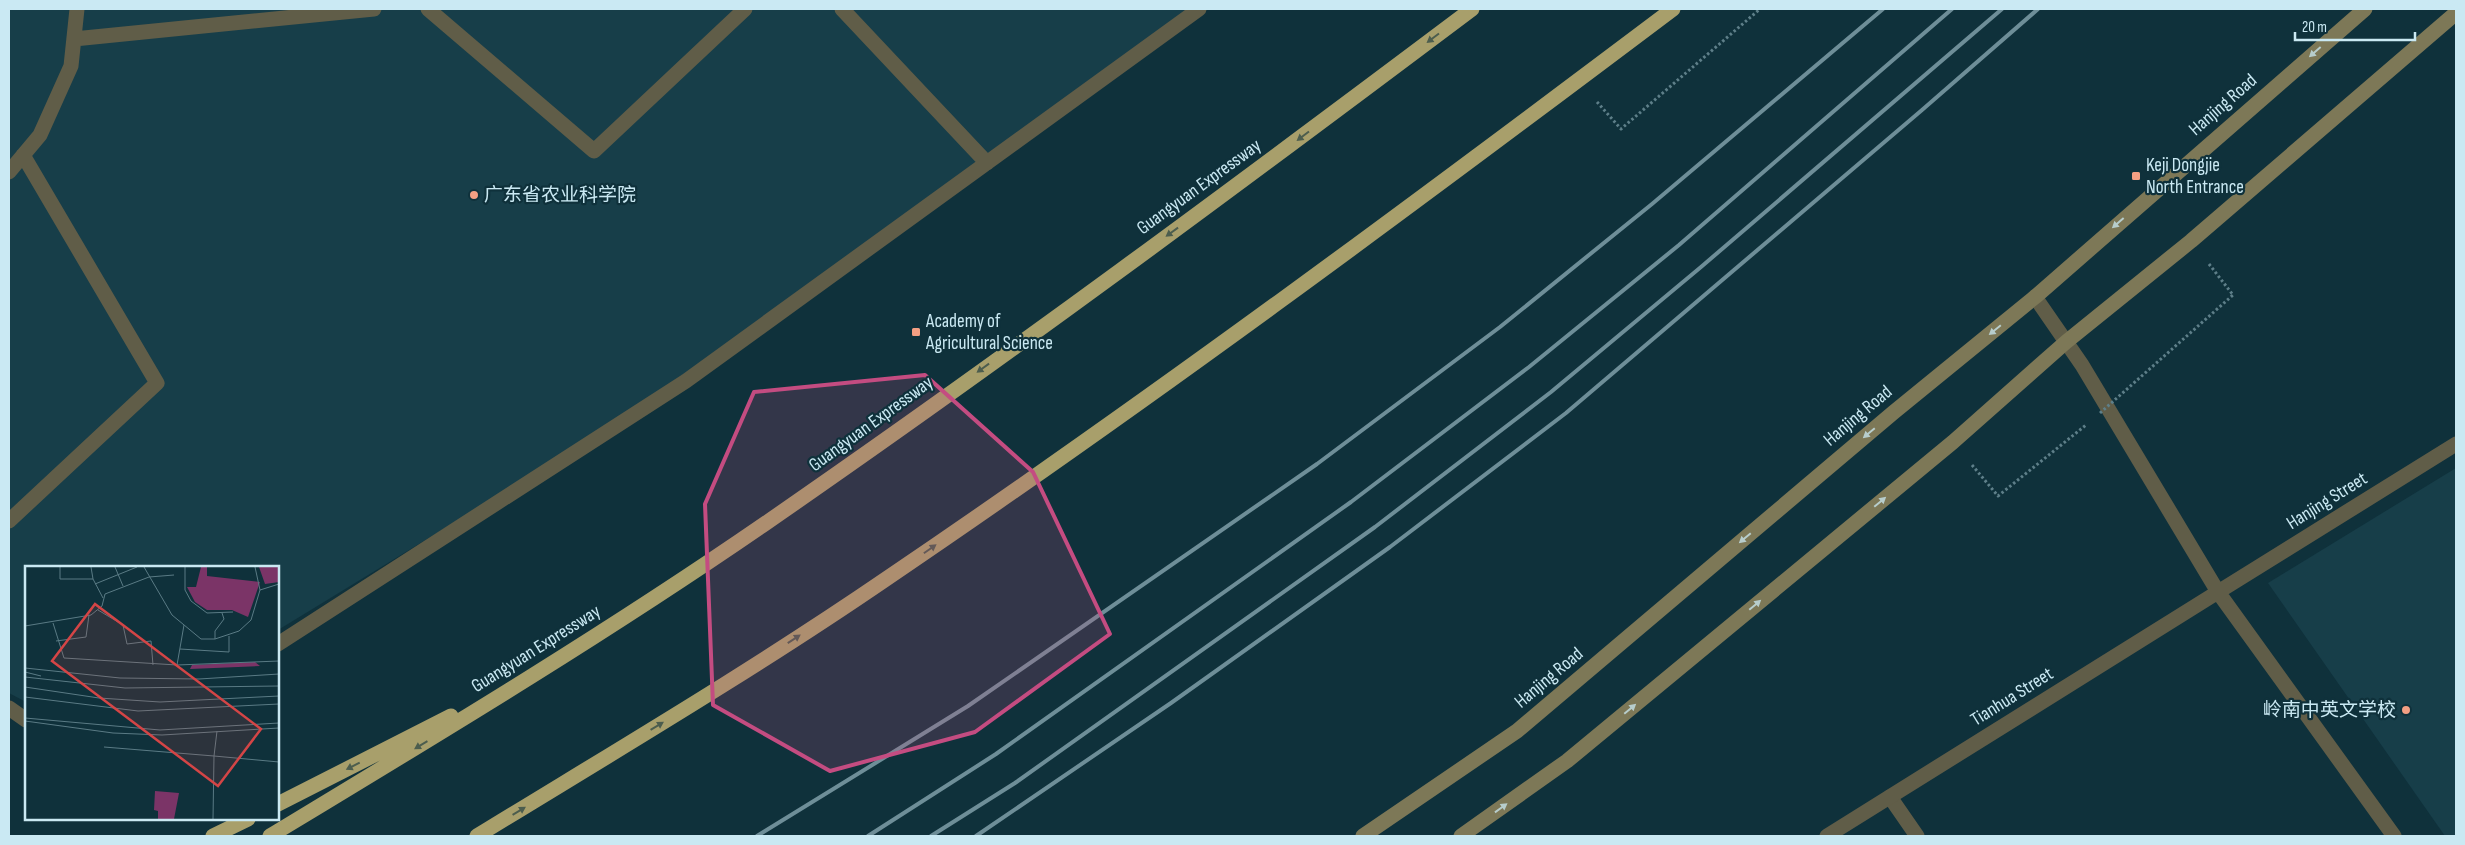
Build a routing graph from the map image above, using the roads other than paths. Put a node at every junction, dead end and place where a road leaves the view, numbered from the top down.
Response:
1 (77, 9) edge
2 (374, 9) edge
3 (428, 9) edge
4 (745, 9) edge
5 (842, 9) edge
6 (1199, 9) edge
7 (1472, 9) edge
8 (1673, 9) edge
9 (2365, 9) edge
10 (2456, 13) edge
11 (74, 39) junction
12 (23, 155) junction
13 (987, 163) junction
14 (9, 172) edge
15 (2035, 297) junction
16 (2066, 342) junction
17 (2456, 444) edge
18 (9, 521) edge
19 (2218, 592) junction
20 (279, 643) edge
21 (552, 665) junction
22 (9, 708) edge
23 (25, 719) edge
24 (1890, 797) junction
25 (279, 803) edge
26 (246, 820) edge
27 (213, 836) edge
28 (270, 836) edge
29 (477, 836) edge
30 (1363, 836) edge
31 (1461, 836) edge
32 (1827, 836) edge
33 (1916, 836) edge
34 (2394, 836) edge

1 - 11 street
2 - 11 street
3 - 4 street
5 - 13 street
6 - 13 street
7 -> 21 highway, Guangyuan Expressway
29 -> 8 highway
9 -> 15 street, Hanjing Road
10 - 16 street
11 - 12 street
12 - 14 street
12 - 18 street
13 - 20 street
15 - 16 street
15 -> 30 street, Hanjing Road
16 - 19 street
31 -> 16 street
17 - 19 street, Hanjing Street
19 - 24 street, Tianhua Street
19 - 34 street
21 -> 25 highway
21 -> 28 highway, Guangyuan Expressway
22 - 23 street
24 - 32 street, Tianhua Street
24 - 33 street
26 - 27 highway

